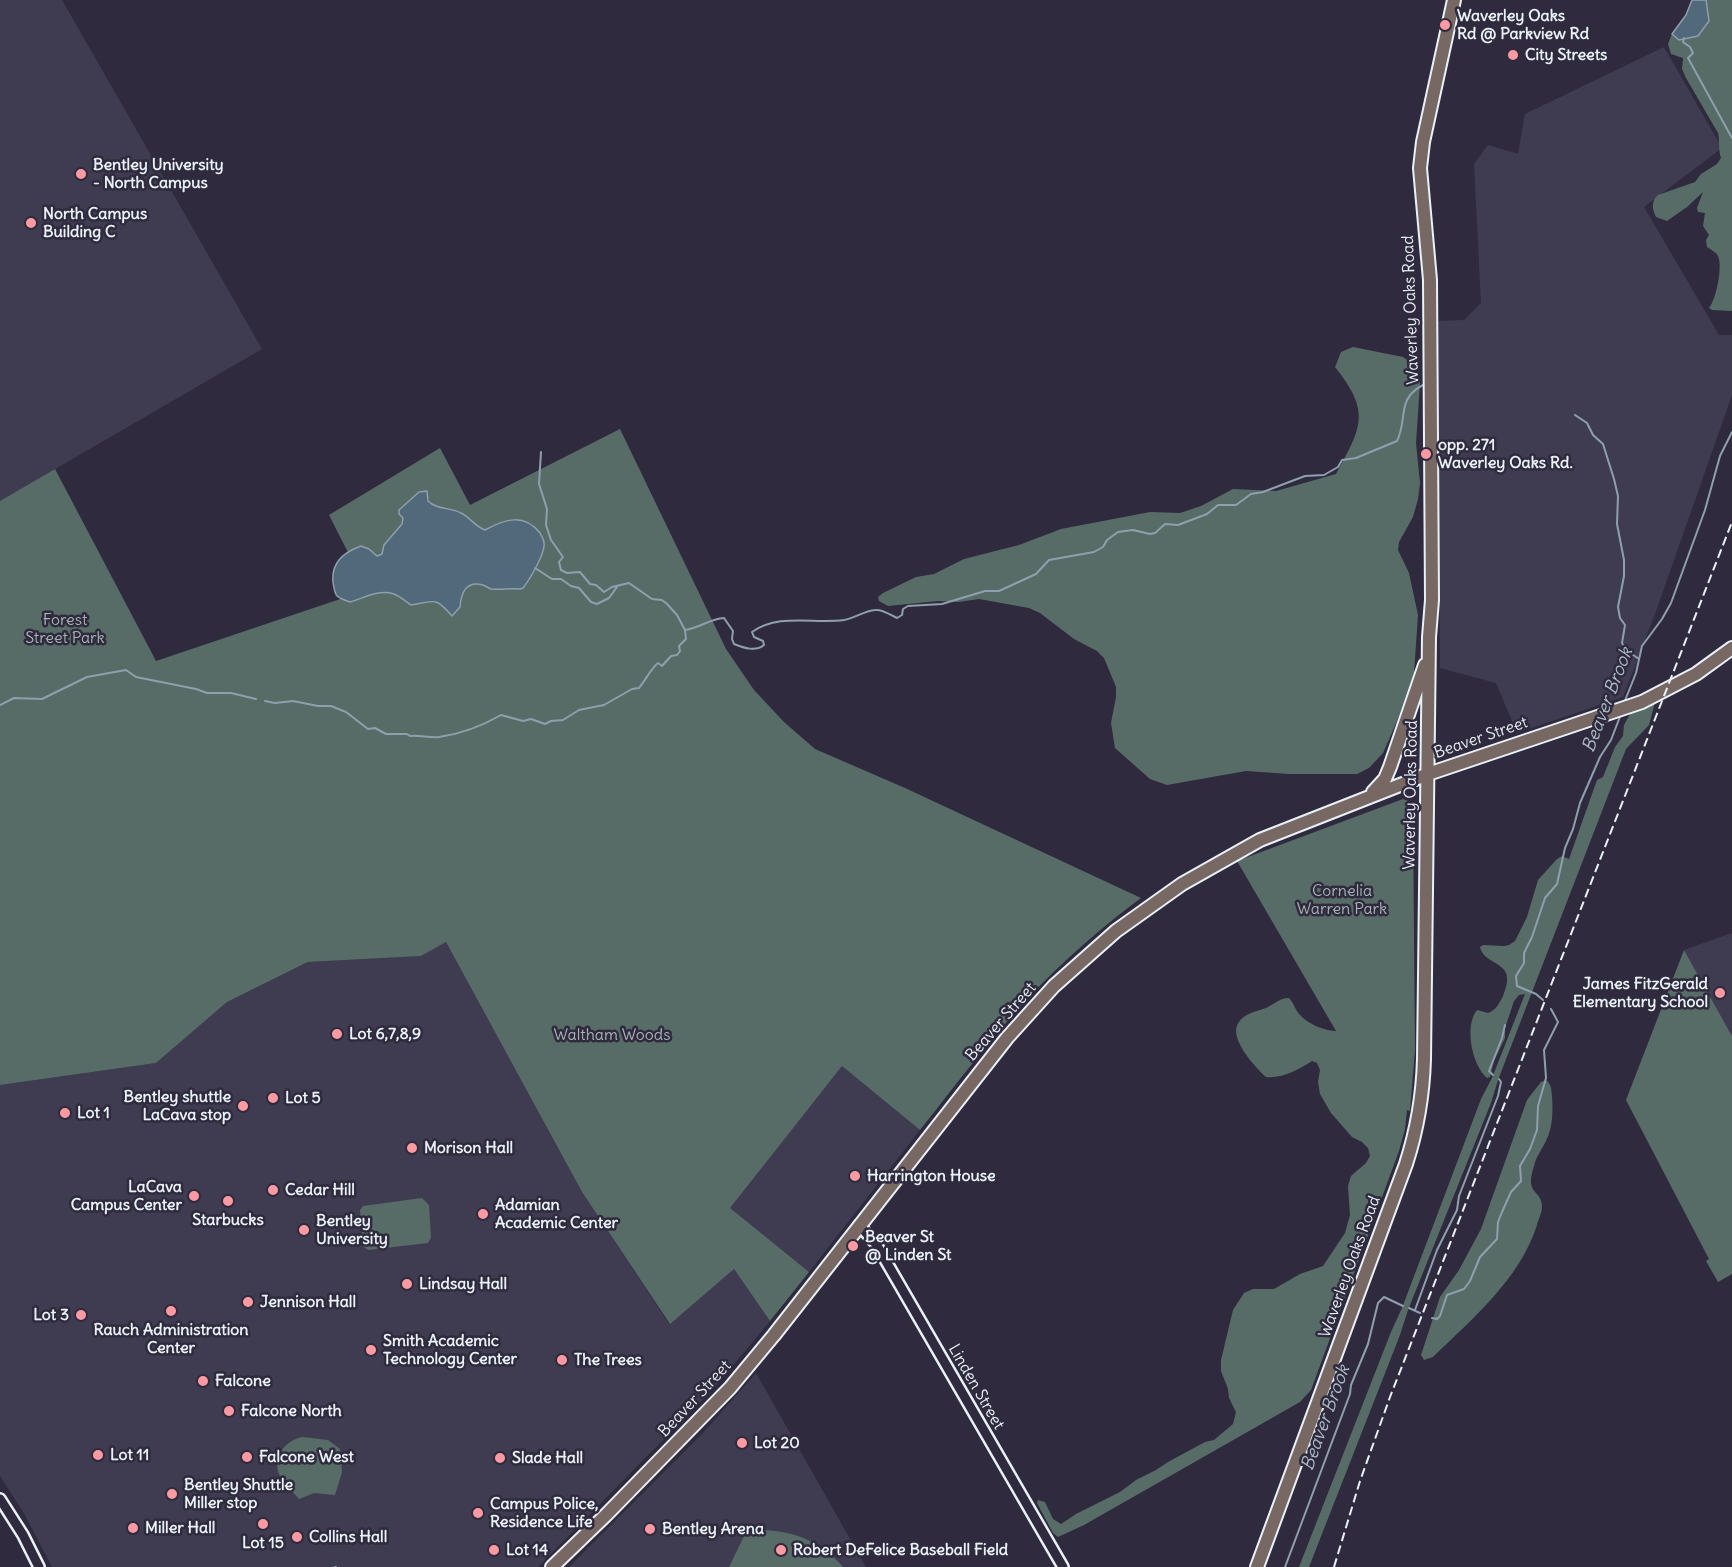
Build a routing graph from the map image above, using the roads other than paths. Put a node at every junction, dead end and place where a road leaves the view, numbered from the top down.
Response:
1 (1454, 0) edge
2 (1429, 637) junction
3 (1732, 648) edge
4 (1428, 774) junction
5 (1365, 798) junction
6 (859, 1225) junction
7 (0, 1499) edge
8 (39, 1567) edge
9 (552, 1567) edge
10 (1063, 1567) edge
11 (1257, 1567) edge

1 - 2 main road, Waverley Oaks Road
2 - 4 main road, Waverley Oaks Road
2 - 5 main road
3 - 4 main road, Beaver Street
4 - 5 main road, Beaver Street
4 - 11 main road, Waverley Oaks Road
5 - 6 main road, Beaver Street
6 - 9 main road, Beaver Street
6 - 10 street, Linden Street
7 - 8 street

